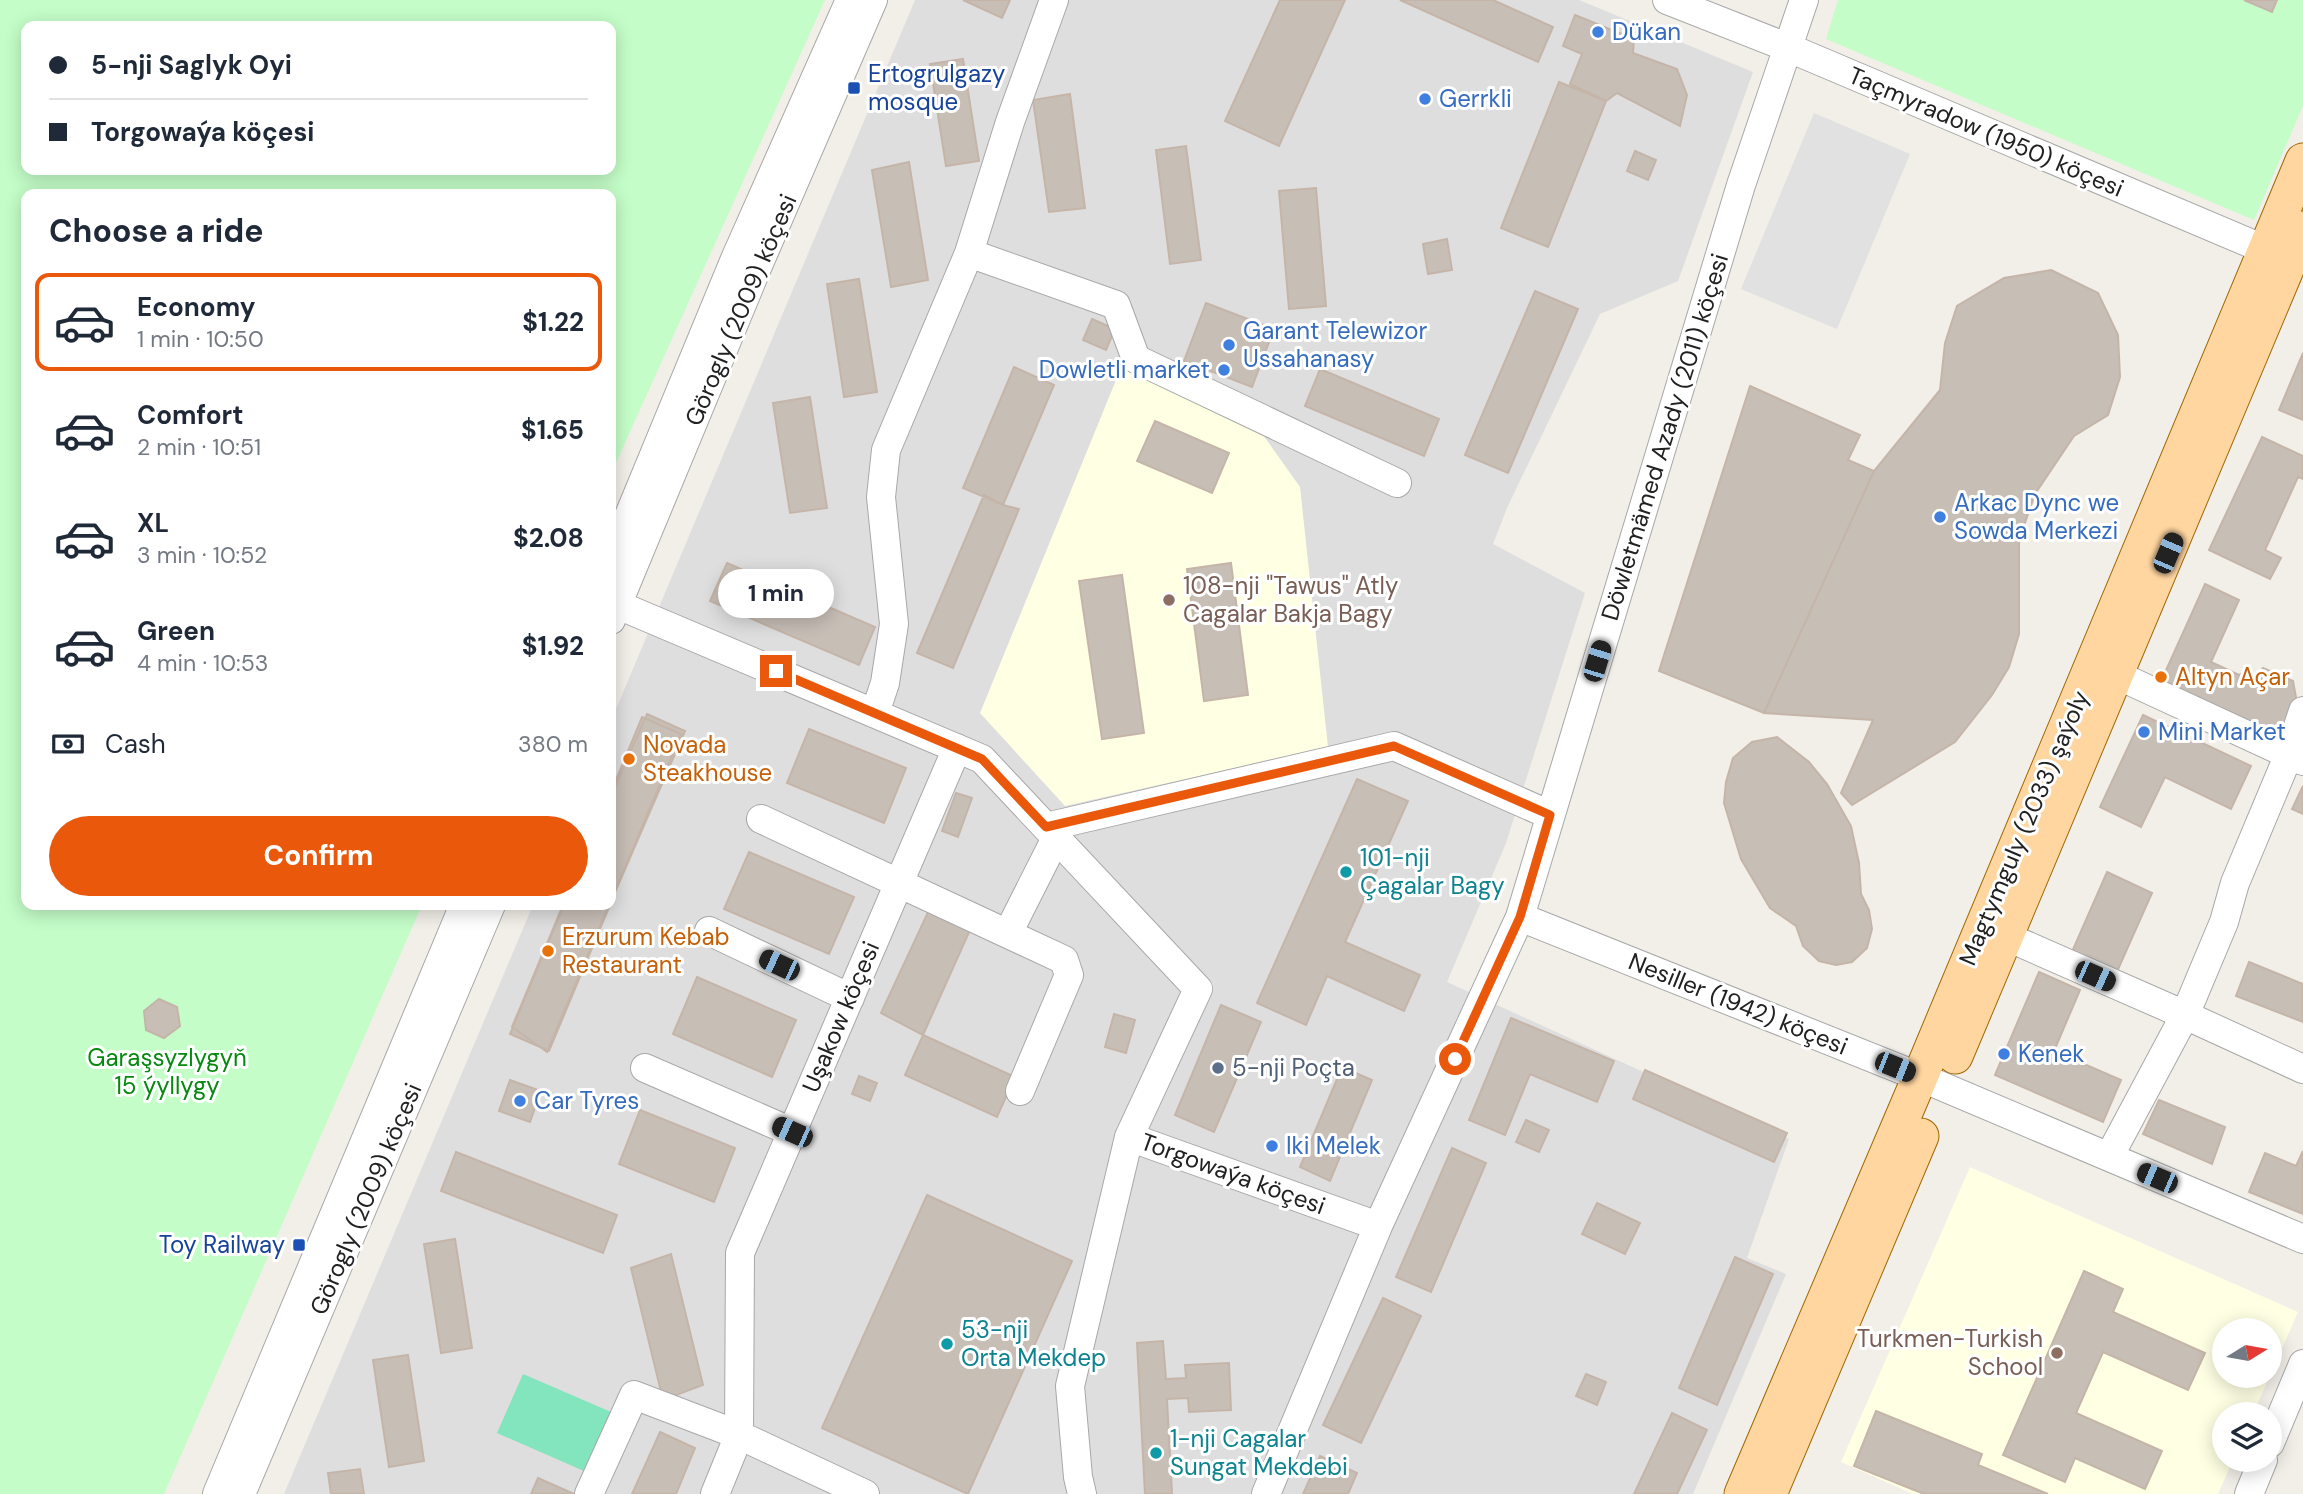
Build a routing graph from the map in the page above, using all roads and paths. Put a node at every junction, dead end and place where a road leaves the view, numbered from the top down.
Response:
1 (850, 0) edge
2 (873, 0) edge
3 (1054, 0) edge
4 (1667, 0) edge
5 (1804, 0) edge
6 (1789, 48) junction
7 (2303, 161) edge
8 (2290, 251) edge
9 (969, 253) junction
10 (1396, 483) dead end
11 (616, 547) edge
12 (616, 602) edge
13 (616, 610) edge
14 (2117, 674) junction
15 (2303, 711) edge
16 (875, 713) junction
17 (957, 748) junction
18 (2296, 757) edge
19 (1550, 815) junction
20 (761, 819) dead end
21 (1051, 832) junction
22 (900, 881) junction
23 (462, 910) edge
24 (489, 910) edge
25 (1520, 917) junction
26 (709, 932) dead end
27 (1008, 933) junction
28 (2006, 936) junction
29 (850, 998) junction
30 (2185, 1015) junction
31 (645, 1068) dead end
32 (2303, 1069) edge
33 (1931, 1082) junction
34 (1020, 1091) dead end
35 (792, 1132) junction
36 (1129, 1137) junction
37 (2109, 1157) junction
38 (1378, 1226) junction
39 (2303, 1239) edge
40 (2303, 1364) edge
41 (2282, 1414) edge
42 (739, 1435) junction
43 (2258, 1472) edge
44 (217, 1494) edge
45 (241, 1494) edge
46 (589, 1494) edge
47 (715, 1494) edge
48 (865, 1494) edge
49 (1082, 1494) edge
50 (1266, 1494) edge
51 (1742, 1494) edge
52 (1769, 1494) edge
53 (2249, 1494) edge

1 - 11 street, Görogly (2009) köçesi
2 - 12 street, Görogly (2009) köçesi
3 - 9 street
4 - 6 street, Taçmyradow (1950) köçesi
5 - 6 street, Döwletmämed Azady (2011) köçesi
6 - 8 street, Taçmyradow (1950) köçesi
6 - 19 street, Döwletmämed Azady (2011) köçesi
7 - 8 main road, Magtymguly (2033) şaýoly
8 - 14 main road, Magtymguly (2033) şaýoly
8 - 33 main road, Magtymguly (2033) şaýoly
9 - 10 street
9 - 16 street
13 - 16 street, Torgowaýa köçesi
14 - 18 street
14 - 28 main road, Magtymguly (2033) şaýoly
15 - 18 street
16 - 17 street, Torgowaýa köçesi
17 - 21 street, Torgowaýa köçesi
17 - 22 street, Uşakow köçesi
18 - 30 street
19 - 21 street
19 - 25 street, Döwletmämed Azady (2011) köçesi
20 - 22 street
21 - 27 street
21 - 36 street, Torgowaýa köçesi
22 - 27 street
22 - 29 street, Uşakow köçesi
23 - 44 street, Görogly (2009) köçesi
24 - 45 street, Görogly (2009) köçesi
25 - 33 street, Nesiller (1942) köçesi
25 - 38 street, Döwletmämed Azady (2011) köçesi
26 - 29 street
27 - 34 street
28 - 30 street
28 - 33 main road, Magtymguly (2033) şaýoly
29 - 35 street, Uşakow köçesi
30 - 32 street
30 - 37 street
31 - 35 street
33 - 37 street, Nesiller (1942) köçesi
33 - 51 main road, Magtymguly (2033) şaýoly
33 - 52 main road, Magtymguly (2033) şaýoly
35 - 42 street, Uşakow köçesi
36 - 38 street, Torgowaýa köçesi
36 - 49 street
37 - 39 street, Nesiller (1942) köçesi
38 - 50 street, Döwletmämed Azady (2011) köçesi
40 - 41 street
42 - 46 street
42 - 47 street, Uşakow köçesi
42 - 48 street
43 - 53 street

